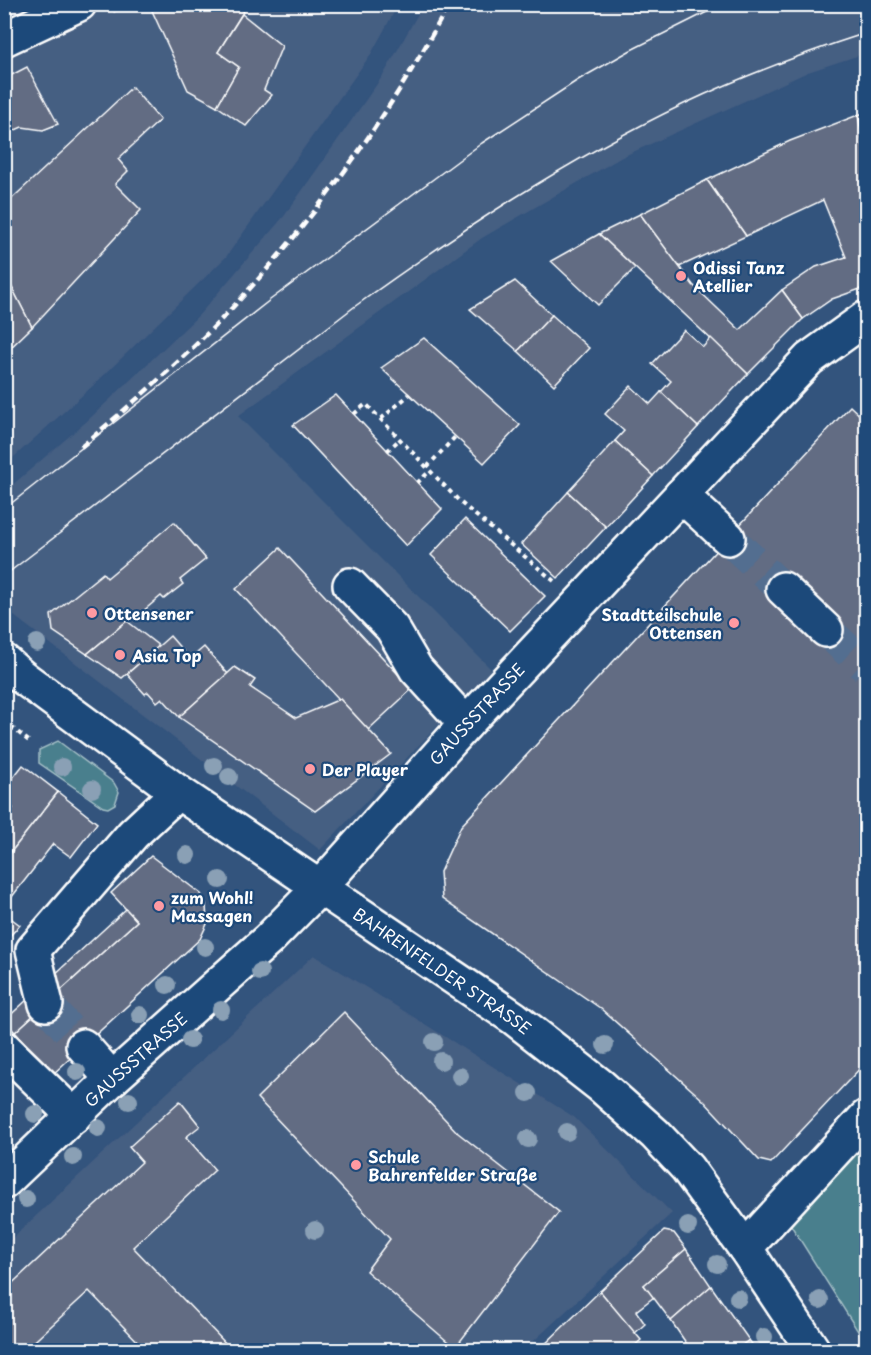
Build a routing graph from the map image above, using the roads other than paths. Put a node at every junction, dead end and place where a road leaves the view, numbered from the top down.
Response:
1 (79, 4) edge
2 (4, 39) edge
3 (867, 318) edge
4 (681, 495) junction
5 (728, 538) tunnel mouth
6 (350, 585) dead end
7 (783, 589) tunnel mouth
8 (826, 630) tunnel mouth
9 (4, 660) edge
10 (466, 724) junction
11 (178, 792) junction
12 (321, 886) junction
13 (46, 1004) tunnel mouth
14 (83, 1046) tunnel mouth
15 (4, 1048) edge
16 (112, 1080) junction
17 (74, 1116) junction
18 (867, 1117) edge
19 (4, 1182) edge
20 (746, 1248) junction
21 (813, 1350) edge

1 - 2 street
3 - 4 street, GAUSSSTRASSE
4 - 5 street
4 - 10 street, GAUSSSTRASSE
6 - 10 street
7 - 8 street
9 - 11 street, BAHRENFELDER STRASSE
10 - 12 street, GAUSSSTRASSE
11 - 12 street, BAHRENFELDER STRASSE
11 - 13 street
12 - 16 street, GAUSSSTRASSE
12 - 20 street, BAHRENFELDER STRASSE
14 - 16 street
15 - 17 street
16 - 17 street, GAUSSSTRASSE
17 - 19 street, GAUSSSTRASSE
18 - 20 street
20 - 21 street, BAHRENFELDER STRASSE

